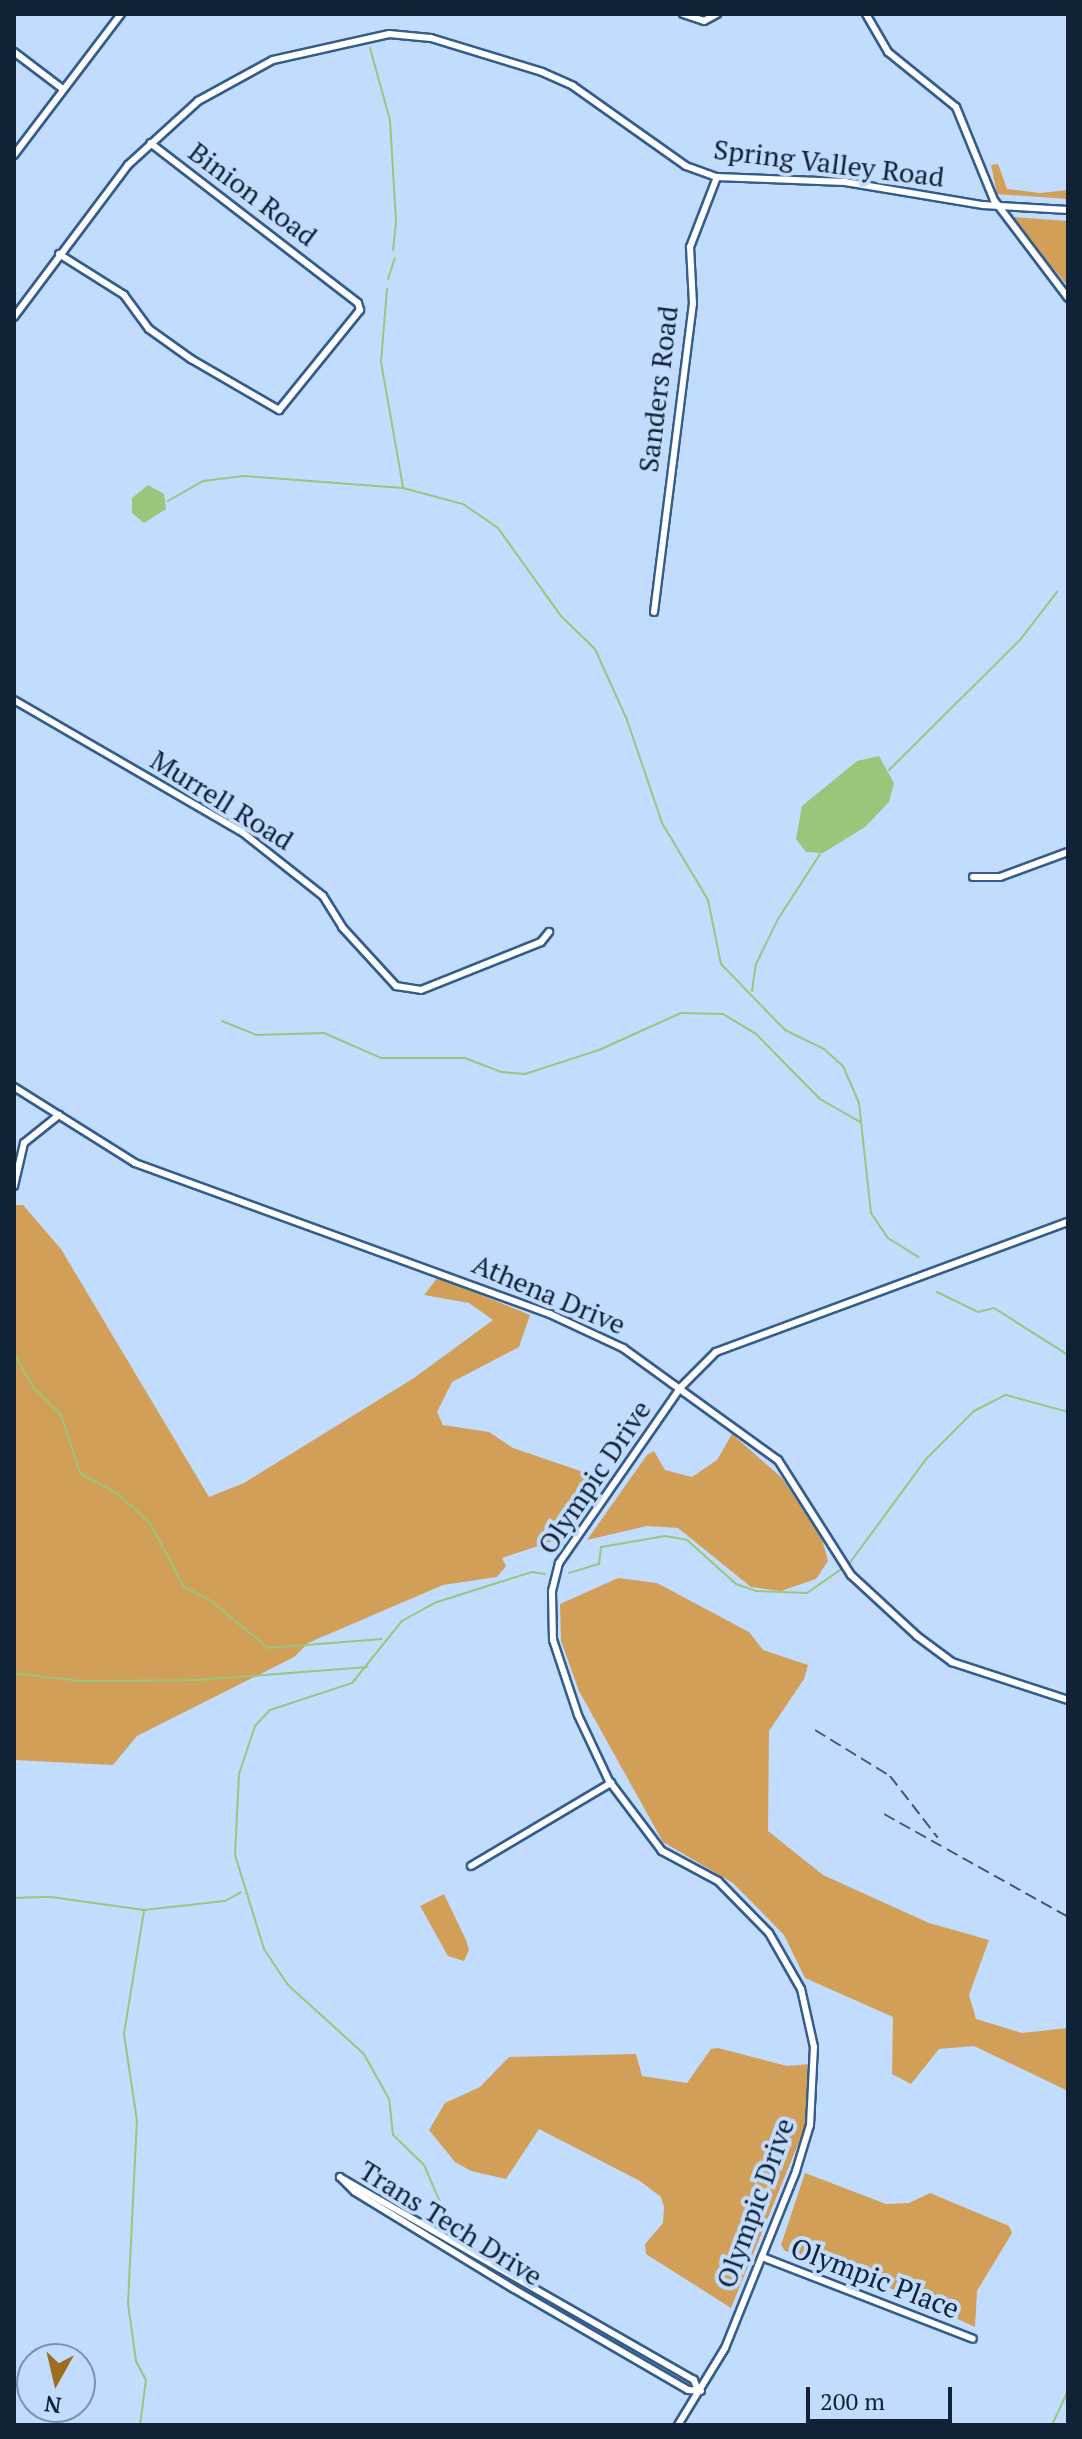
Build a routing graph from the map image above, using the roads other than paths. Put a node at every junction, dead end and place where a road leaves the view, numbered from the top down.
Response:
1 (121, 14) edge
2 (683, 14) edge
3 (717, 14) edge
4 (866, 14) edge
5 (14, 52) edge
6 (63, 89) junction
7 (150, 143) junction
8 (14, 155) edge
9 (717, 177) junction
10 (990, 189) junction
11 (978, 204) junction
12 (998, 206) junction
13 (1068, 210) edge
14 (59, 254) junction
15 (1068, 298) edge
16 (14, 317) edge
17 (654, 612) dead end
18 (14, 700) edge
19 (1068, 852) edge
20 (973, 877) dead end
21 (549, 932) dead end
22 (14, 1087) edge
23 (59, 1115) junction
24 (14, 1186) edge
25 (1068, 1222) edge
26 (681, 1387) junction
27 (1068, 1700) edge
28 (611, 1783) junction
29 (471, 1866) dead end
30 (402, 2210) junction
31 (397, 2219) junction
32 (461, 2245) junction
33 (456, 2254) junction
34 (762, 2257) junction
35 (519, 2281) junction
36 (514, 2289) junction
37 (973, 2339) dead end
38 (699, 2390) junction
39 (678, 2425) edge

1 - 6 street
2 - 3 street
4 - 10 street
5 - 6 street
6 - 8 street
7 - 9 street, Spring Valley Road
7 - 14 street, Spring Valley Road
7 - 14 street, Binion Road
9 - 11 street, Spring Valley Road
9 - 17 street, Sanders Road
10 - 11 street
10 - 12 street
11 - 12 street, Spring Valley Road
12 - 13 street, Spring Valley Road
12 - 15 street
14 - 16 street, Spring Valley Road
18 - 21 street, Murrell Road
19 - 20 street
22 - 23 street, Athena Drive
23 - 24 street
23 - 26 street, Athena Drive
25 - 26 street, Olympic Drive
26 - 27 street, Athena Drive
26 - 28 street, Olympic Drive
28 - 29 street
28 - 34 street, Olympic Drive
30 - 31 street
30 - 31 street, Trans Tech Drive
30 - 32 street, Trans Tech Drive
31 - 33 street, Trans Tech Drive
32 - 33 street
32 - 35 street, Trans Tech Drive
33 - 36 street, Trans Tech Drive
34 - 37 street, Olympic Place
34 - 38 street, Olympic Drive
35 - 36 street
35 - 38 street, Trans Tech Drive
36 - 38 street, Trans Tech Drive
38 - 39 street, Olympic Drive

